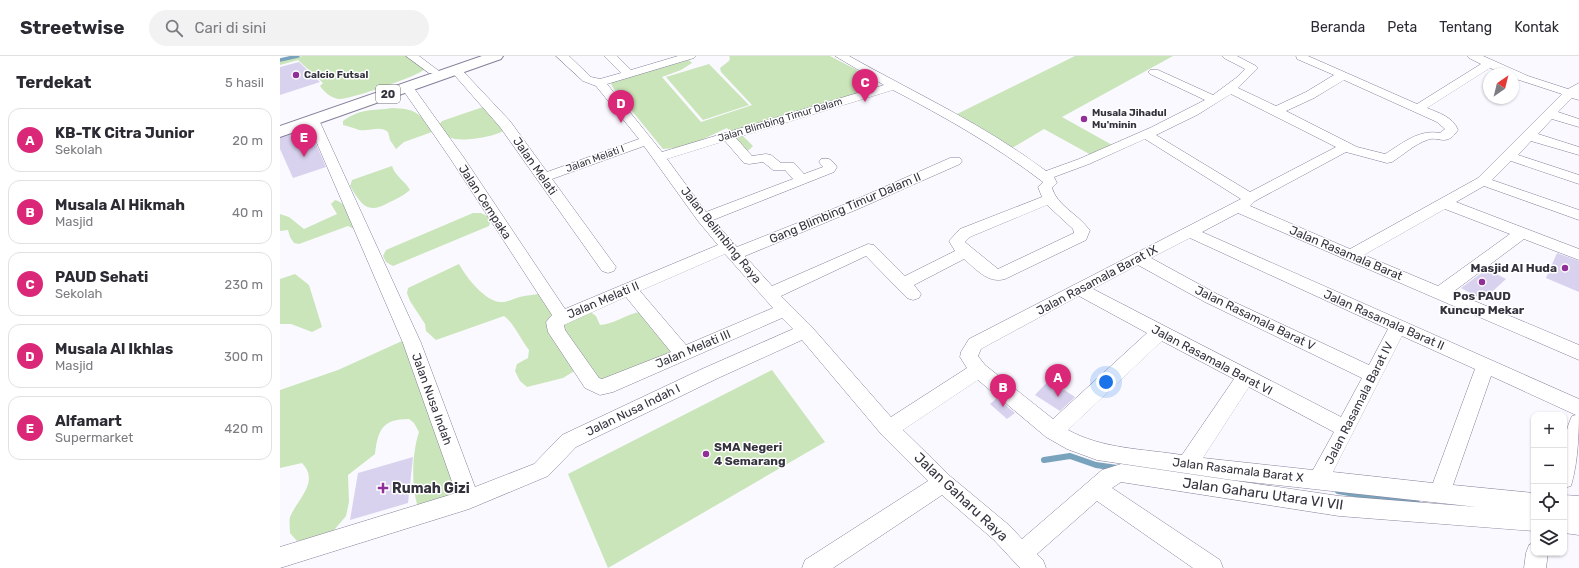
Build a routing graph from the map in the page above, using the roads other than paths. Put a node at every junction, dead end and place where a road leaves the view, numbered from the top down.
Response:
1 (412, 56) edge
2 (479, 56) edge
3 (496, 56) edge
4 (562, 56) edge
5 (610, 56) edge
6 (690, 56) edge
7 (840, 56) edge
8 (1228, 56) edge
9 (1301, 56) edge
10 (1481, 58) edge
11 (456, 70) junction
12 (433, 71) junction
13 (1154, 72) dead end
14 (629, 74) junction
15 (1343, 75) junction
16 (600, 83) junction
17 (894, 86) junction
18 (407, 87) junction
19 (1230, 89) junction
20 (1576, 92) edge
21 (1214, 100) junction
22 (1422, 106) dead end
23 (1276, 111) junction
24 (1550, 114) junction
25 (313, 120) junction
26 (1579, 123) edge
27 (280, 125) edge
28 (280, 132) edge
29 (1146, 134) junction
30 (727, 136) junction
31 (1530, 136) junction
32 (647, 141) junction
33 (1352, 150) junction
34 (1579, 151) edge
35 (1509, 156) junction
36 (659, 157) junction
37 (955, 161) dead end
38 (826, 162) dead end
39 (1044, 176) junction
40 (543, 178) junction
41 (801, 180) junction
42 (1579, 180) edge
43 (1483, 181) junction
44 (1049, 199) junction
45 (1243, 203) junction
46 (1444, 203) junction
47 (1579, 215) edge
48 (703, 218) junction
49 (1190, 232) junction
50 (1522, 233) junction
51 (731, 251) junction
52 (959, 255) dead end
53 (1352, 255) junction
54 (1579, 255) edge
55 (1138, 258) junction
56 (608, 267) dead end
57 (629, 289) junction
58 (1080, 289) junction
59 (1440, 293) junction
60 (769, 294) junction
61 (785, 310) junction
62 (562, 317) junction
63 (1398, 327) junction
64 (805, 331) junction
65 (1160, 332) junction
66 (682, 353) junction
67 (1579, 353) edge
68 (975, 366) junction
69 (1485, 366) junction
70 (1373, 375) junction
71 (1246, 377) junction
72 (600, 387) joint
73 (1579, 408) edge
74 (1579, 422) edge
75 (888, 427) junction
76 (1346, 429) junction
77 (1053, 431) junction
78 (1187, 464) junction
79 (1567, 468) edge
80 (1319, 480) junction
81 (943, 483) junction
82 (1095, 488) junction
83 (1440, 493) junction
84 (469, 499) junction
85 (1531, 502) edge
86 (1567, 505) edge
87 (1579, 506) edge
88 (1531, 521) edge
89 (1567, 524) edge
90 (1579, 525) edge
91 (1537, 556) edge
92 (280, 558) edge
93 (1028, 561) edge
94 (812, 568) edge
95 (1212, 568) edge
96 (1535, 568) edge

1 - 12 street
2 - 12 highway, 20
3 - 11 highway, 20
4 - 16 street
5 - 14 street
6 - 14 street
7 - 17 street
8 - 19 street
9 - 15 street
10 - 20 street
10 - 22 street
11 - 18 highway, 20
11 - 40 street, Jalan Melati
12 - 27 highway, 20
13 - 21 street
14 - 16 street
15 - 23 street
15 - 33 street
16 - 32 street, Jalan Belimbing Raya
17 - 30 street, Jalan Blimbing Timur Dalam
17 - 39 street
18 - 25 highway, 20
18 - 62 street, Jalan Cempaka
19 - 21 street
19 - 23 street
20 - 24 street
21 - 29 street
23 - 33 street
24 - 26 street
24 - 31 street
25 - 28 highway, 20
25 - 84 street, Jalan Nusa Indah
29 - 39 street
29 - 45 street, Jalan Rasamala Barat
30 - 36 street, Jalan Blimbing Timur Dalam
30 - 41 street
31 - 34 street
31 - 35 street
32 - 36 street, Jalan Belimbing Raya
32 - 40 street, Jalan Melati I
33 - 45 street, Jalan Rasamala Barat IX
35 - 42 street
35 - 43 street
36 - 48 street, Jalan Belimbing Raya
37 - 51 street, Gang Blimbing Timur Dalam II
38 - 41 street
39 - 44 street
40 - 56 street, Jalan Melati
41 - 48 street
43 - 46 street
43 - 47 street
44 - 44 street
45 - 49 street, Jalan Rasamala Barat IX
45 - 53 street, Jalan Rasamala Barat
46 - 50 street
46 - 53 street
48 - 51 street, Jalan Belimbing Raya
49 - 55 street, Jalan Rasamala Barat IX
49 - 63 street, Jalan Rasamala Barat II
50 - 54 street
50 - 59 street
51 - 57 street, Jalan Melati II
51 - 60 street, Jalan Belimbing Raya
52 - 60 street
53 - 59 street, Jalan Rasamala Barat
55 - 58 street, Jalan Rasamala Barat IX
55 - 70 street, Jalan Rasamala Barat V
57 - 62 street, Jalan Melati II
57 - 66 street
58 - 65 street, Jalan Rasamala Barat VI
58 - 68 street, Jalan Rasamala Barat IX
59 - 67 street, Jalan Rasamala Barat
60 - 61 street, Jalan Belimbing Raya
61 - 64 street, Jalan Belimbing Raya
61 - 66 street, Jalan Melati III
62 - 72 street, Jalan Melati II
63 - 69 street, Jalan Rasamala Barat II
63 - 70 street, Jalan Rasamala Barat IV
64 - 75 street, Jalan Belimbing Raya
64 - 84 street, Jalan Nusa Indah I
65 - 71 street, Jalan Rasamala Barat VI
65 - 77 street
66 - 72 street, Jalan Melati III
68 - 75 street
68 - 77 street, Jalan Rasamala Barat X
69 - 73 street, Jalan Rasamala Barat II
69 - 83 street
70 - 76 street, Jalan Rasamala Barat IV
71 - 76 street, Jalan Rasamala Barat VI
71 - 78 street
74 - 79 street
75 - 81 street, Jalan Gaharu Raya
76 - 80 street, Jalan Rasamala Barat IV
77 - 78 street, Jalan Rasamala Barat X
78 - 80 street, Jalan Rasamala Barat X
80 - 83 street, Jalan Rasamala Barat X
81 - 93 street, Jalan Gaharu Raya
81 - 94 street
82 - 88 street, Jalan Gaharu Utara VI VII
82 - 93 street, Jalan Gaharu Utara VI VII
82 - 95 street
83 - 85 street, Jalan Rasamala Barat X
84 - 92 street
86 - 87 street
89 - 90 street
91 - 96 street

